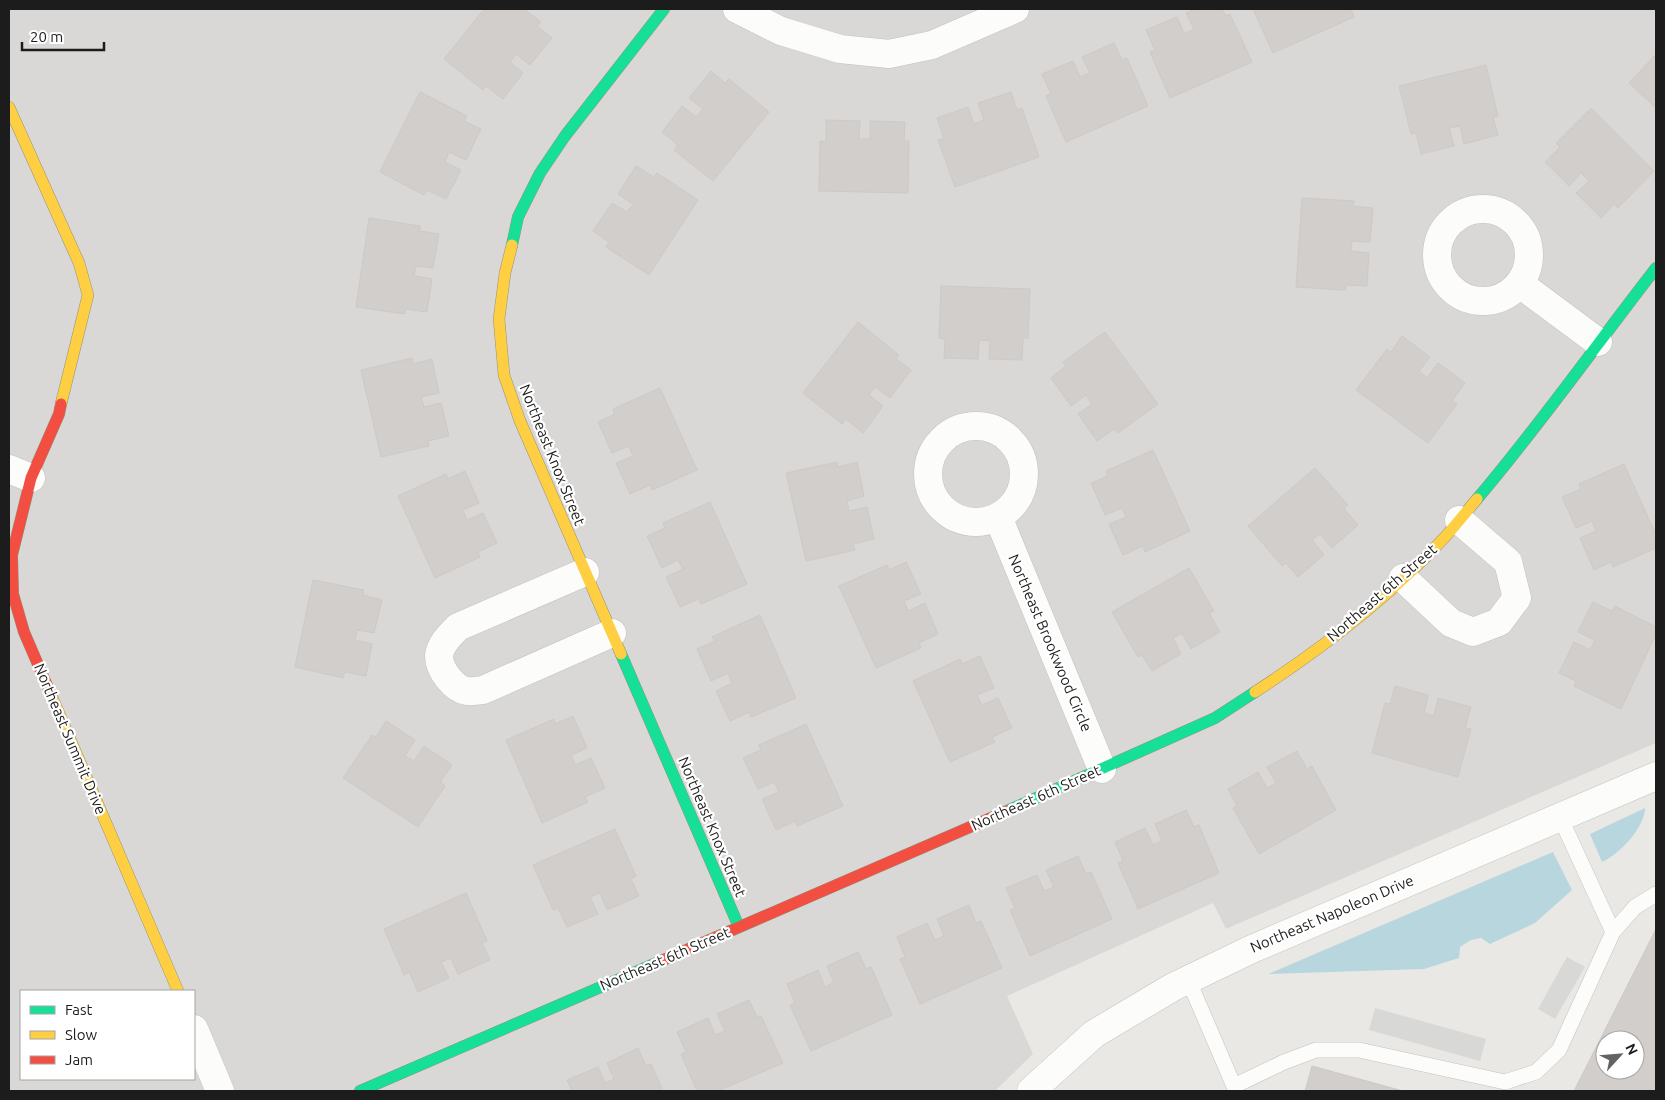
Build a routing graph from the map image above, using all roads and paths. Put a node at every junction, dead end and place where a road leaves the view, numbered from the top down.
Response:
1 (664, 9) edge
2 (737, 9) edge
3 (1015, 9) edge
4 (9, 107) edge
5 (1656, 268) edge
6 (1520, 284) dead end
7 (1598, 342) junction
8 (20, 474) edge
9 (998, 518) dead end
10 (1460, 520) junction
11 (585, 572) junction
12 (1403, 578) junction
13 (612, 633) junction
14 (1102, 769) junction
15 (1656, 776) edge
16 (1560, 817) junction
17 (1656, 894) edge
18 (739, 927) junction
19 (1613, 932) junction
20 (1188, 980) junction
21 (178, 990) edge
22 (195, 1031) edge
23 (1235, 1089) edge
24 (220, 1091) edge
25 (360, 1091) edge
26 (1031, 1091) edge

1 - 11 street, Northeast Knox Street
2 - 3 street
4 - 8 street, Northeast Summit Drive
5 - 7 street, Northeast 6th Street
6 - 7 street
7 - 10 street, Northeast 6th Street
8 - 21 street, Northeast Summit Drive
9 - 14 street, Northeast Brookwood Circle
10 - 12 street, Northeast 6th Street
10 - 12 street
11 - 13 street, Northeast Knox Street
11 - 13 street
12 - 14 street, Northeast 6th Street
13 - 18 street, Northeast Knox Street
14 - 18 street, Northeast 6th Street
15 - 16 street, Northeast Napoleon Drive
16 - 19 lane
16 - 20 street, Northeast Napoleon Drive
17 - 19 lane
18 - 25 street, Northeast 6th Street
19 - 23 lane
20 - 23 lane
20 - 26 street, Northeast Napoleon Drive
22 - 24 street

